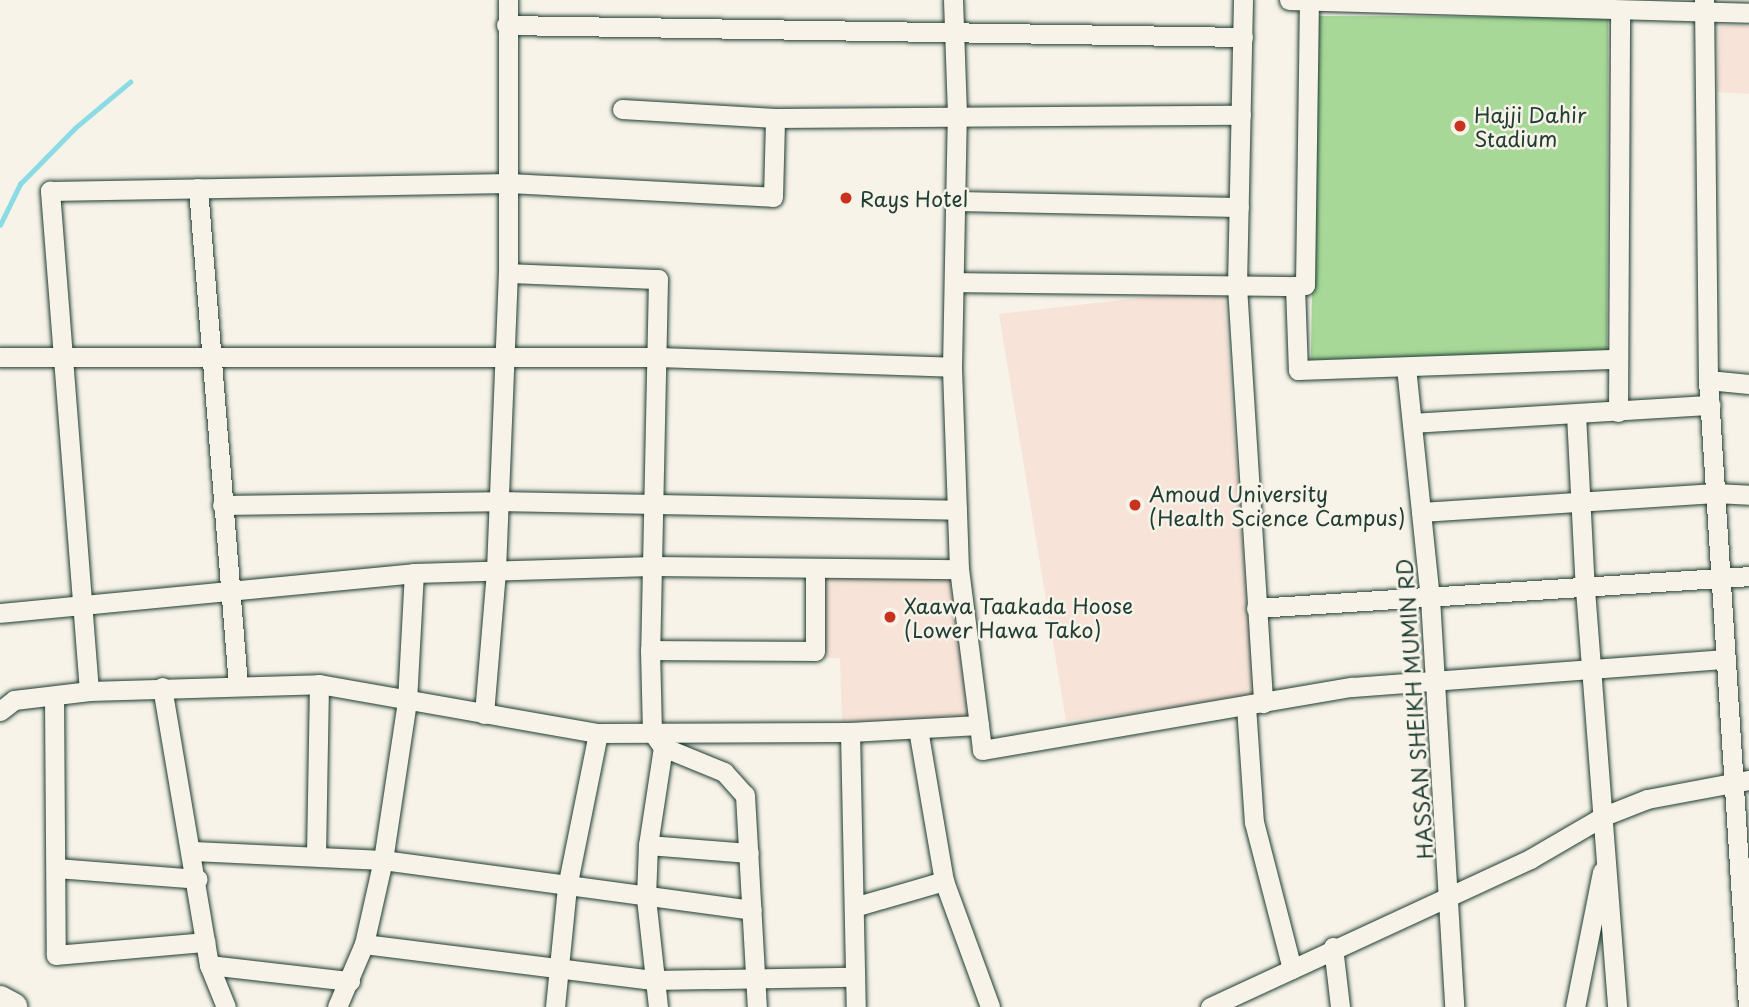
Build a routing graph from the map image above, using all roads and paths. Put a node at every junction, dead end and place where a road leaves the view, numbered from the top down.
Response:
1 (508, 0) edge
2 (953, 0) edge
3 (1242, 0) edge
4 (1289, 0) edge
5 (1309, 3) junction
6 (1704, 6) edge
7 (1620, 10) junction
8 (1749, 13) edge
9 (506, 25) junction
10 (954, 34) junction
11 (1243, 37) junction
12 (622, 108) dead end
13 (957, 114) junction
14 (1241, 116) junction
15 (775, 118) junction
16 (509, 183) junction
17 (198, 188) junction
18 (955, 201) junction
19 (1239, 207) junction
20 (508, 273) junction
21 (956, 282) junction
22 (1237, 286) junction
23 (1295, 286) junction
24 (0, 357) edge
25 (60, 357) junction
26 (208, 357) junction
27 (503, 357) junction
28 (657, 357) junction
29 (1618, 359) junction
30 (951, 367) junction
31 (1406, 367) junction
32 (1708, 380) junction
33 (1749, 384) edge
34 (1710, 405) junction
35 (1618, 412) junction
36 (1576, 414) junction
37 (1412, 423) junction
38 (1715, 493) junction
39 (1749, 495) edge
40 (496, 501) junction
41 (1579, 501) junction
42 (222, 505) junction
43 (651, 505) junction
44 (957, 510) junction
45 (1421, 512) junction
46 (652, 566) junction
47 (816, 568) junction
48 (959, 569) junction
49 (496, 570) junction
50 (414, 573) junction
51 (1749, 576) edge
52 (1718, 578) junction
53 (230, 589) junction
54 (1585, 589) junction
55 (1430, 598) junction
56 (82, 604) junction
57 (1256, 608) junction
58 (0, 613) edge
59 (650, 650) junction
60 (1723, 659) junction
61 (1593, 669) junction
62 (1436, 678) junction
63 (238, 683) junction
64 (319, 684) junction
65 (162, 687) junction
66 (89, 691) junction
67 (54, 696) junction
68 (407, 701) junction
69 (5, 704) edge
70 (1255, 704) junction
71 (484, 713) junction
72 (979, 725) junction
73 (918, 729) junction
74 (850, 732) junction
75 (598, 733) junction
76 (657, 740) junction
77 (1741, 780) edge
78 (1604, 816) junction
79 (648, 845) junction
80 (1606, 850) junction
81 (193, 851) junction
82 (749, 853) junction
83 (316, 856) junction
84 (383, 860) junction
85 (56, 868) junction
86 (198, 879) junction
87 (944, 881) junction
88 (567, 887) junction
89 (1451, 897) junction
90 (646, 898) junction
91 (854, 907) junction
92 (752, 910) junction
93 (205, 942) junction
94 (364, 944) junction
95 (1333, 947) junction
96 (209, 965) junction
97 (559, 966) junction
98 (1292, 968) junction
99 (853, 977) junction
100 (653, 980) junction
101 (349, 981) junction
102 (755, 981) junction
103 (1246, 999) edge
104 (0, 1000) edge
105 (13, 1007) edge
106 (226, 1007) edge
107 (337, 1007) edge
108 (555, 1007) edge
109 (658, 1007) edge
110 (757, 1007) edge
111 (856, 1007) edge
112 (990, 1007) edge
113 (1210, 1007) edge
114 (1340, 1007) edge
115 (1454, 1007) edge
116 (1575, 1007) edge
117 (1618, 1007) edge
118 (1748, 1007) edge

1 - 9 street
2 - 10 street
3 - 11 street
4 - 5 street
5 - 7 street
5 - 23 street
6 - 7 street
6 - 8 street
6 - 32 street
7 - 29 street
9 - 10 street
9 - 16 street
10 - 11 street
10 - 13 street
11 - 14 street
12 - 15 street
13 - 14 street
13 - 15 street
13 - 18 street
14 - 19 street
15 - 16 street
16 - 17 street
16 - 20 street
17 - 25 street
17 - 26 street
18 - 19 street
18 - 21 street
19 - 22 street
20 - 27 street
20 - 28 street
21 - 22 street
21 - 30 street
22 - 23 street
22 - 57 street
23 - 31 street
24 - 25 street
25 - 26 street
25 - 56 street
26 - 27 street
26 - 42 street
27 - 28 street
27 - 40 street
28 - 30 street
28 - 43 street
29 - 31 street
29 - 35 street
30 - 44 street
31 - 37 street, HASSAN SHEIKH MUMIN RD
32 - 33 street
32 - 34 street
34 - 35 street
34 - 38 street
35 - 36 street
36 - 37 street
36 - 41 street
37 - 45 street, HASSAN SHEIKH MUMIN RD
38 - 39 street
38 - 41 street
38 - 52 street
40 - 42 street
40 - 43 street
40 - 49 street
41 - 45 street
41 - 54 street
42 - 53 street
43 - 44 street
43 - 46 street
44 - 48 street
45 - 55 street, HASSAN SHEIKH MUMIN RD
46 - 47 street
46 - 49 street
46 - 59 street
47 - 48 street
47 - 59 street
48 - 72 street
49 - 50 street
49 - 71 street
50 - 53 street
50 - 68 street
51 - 52 street
52 - 54 street
52 - 60 street
53 - 56 street
53 - 63 street
54 - 55 street
54 - 61 street
55 - 57 street
55 - 62 street, HASSAN SHEIKH MUMIN RD
56 - 58 street
56 - 66 street
57 - 70 street
59 - 76 street
60 - 61 street
60 - 77 street
61 - 62 street
61 - 78 street
62 - 70 street
62 - 89 street, HASSAN SHEIKH MUMIN RD
63 - 64 street
63 - 65 street
64 - 68 street
64 - 83 street
65 - 66 street
65 - 81 street
66 - 67 street
67 - 69 street
67 - 85 street
68 - 71 street
68 - 84 street
70 - 72 street
70 - 98 street
71 - 75 street
72 - 73 street
73 - 74 street
73 - 87 street
74 - 76 street
74 - 91 street
75 - 76 street
75 - 88 street
76 - 79 street
76 - 82 street
77 - 78 street
77 - 118 street
78 - 80 street
78 - 89 street
79 - 82 street
79 - 90 street
80 - 116 street
80 - 117 street
81 - 83 street
81 - 86 street
82 - 92 street
83 - 84 street
84 - 88 street
84 - 94 street
85 - 86 street
85 - 93 street
86 - 93 street
87 - 91 street
87 - 112 street
88 - 90 street
88 - 97 street
89 - 95 street
89 - 115 street, HASSAN SHEIKH MUMIN RD
90 - 92 street
90 - 100 street
91 - 99 street
92 - 102 street
93 - 96 street
94 - 97 street
94 - 101 street
95 - 98 street
95 - 114 street
96 - 101 street
96 - 106 street
97 - 100 street
97 - 108 street
98 - 103 street
99 - 102 street
99 - 111 street
100 - 102 street
100 - 109 street
101 - 107 street
102 - 110 street
103 - 113 street
104 - 105 highway

